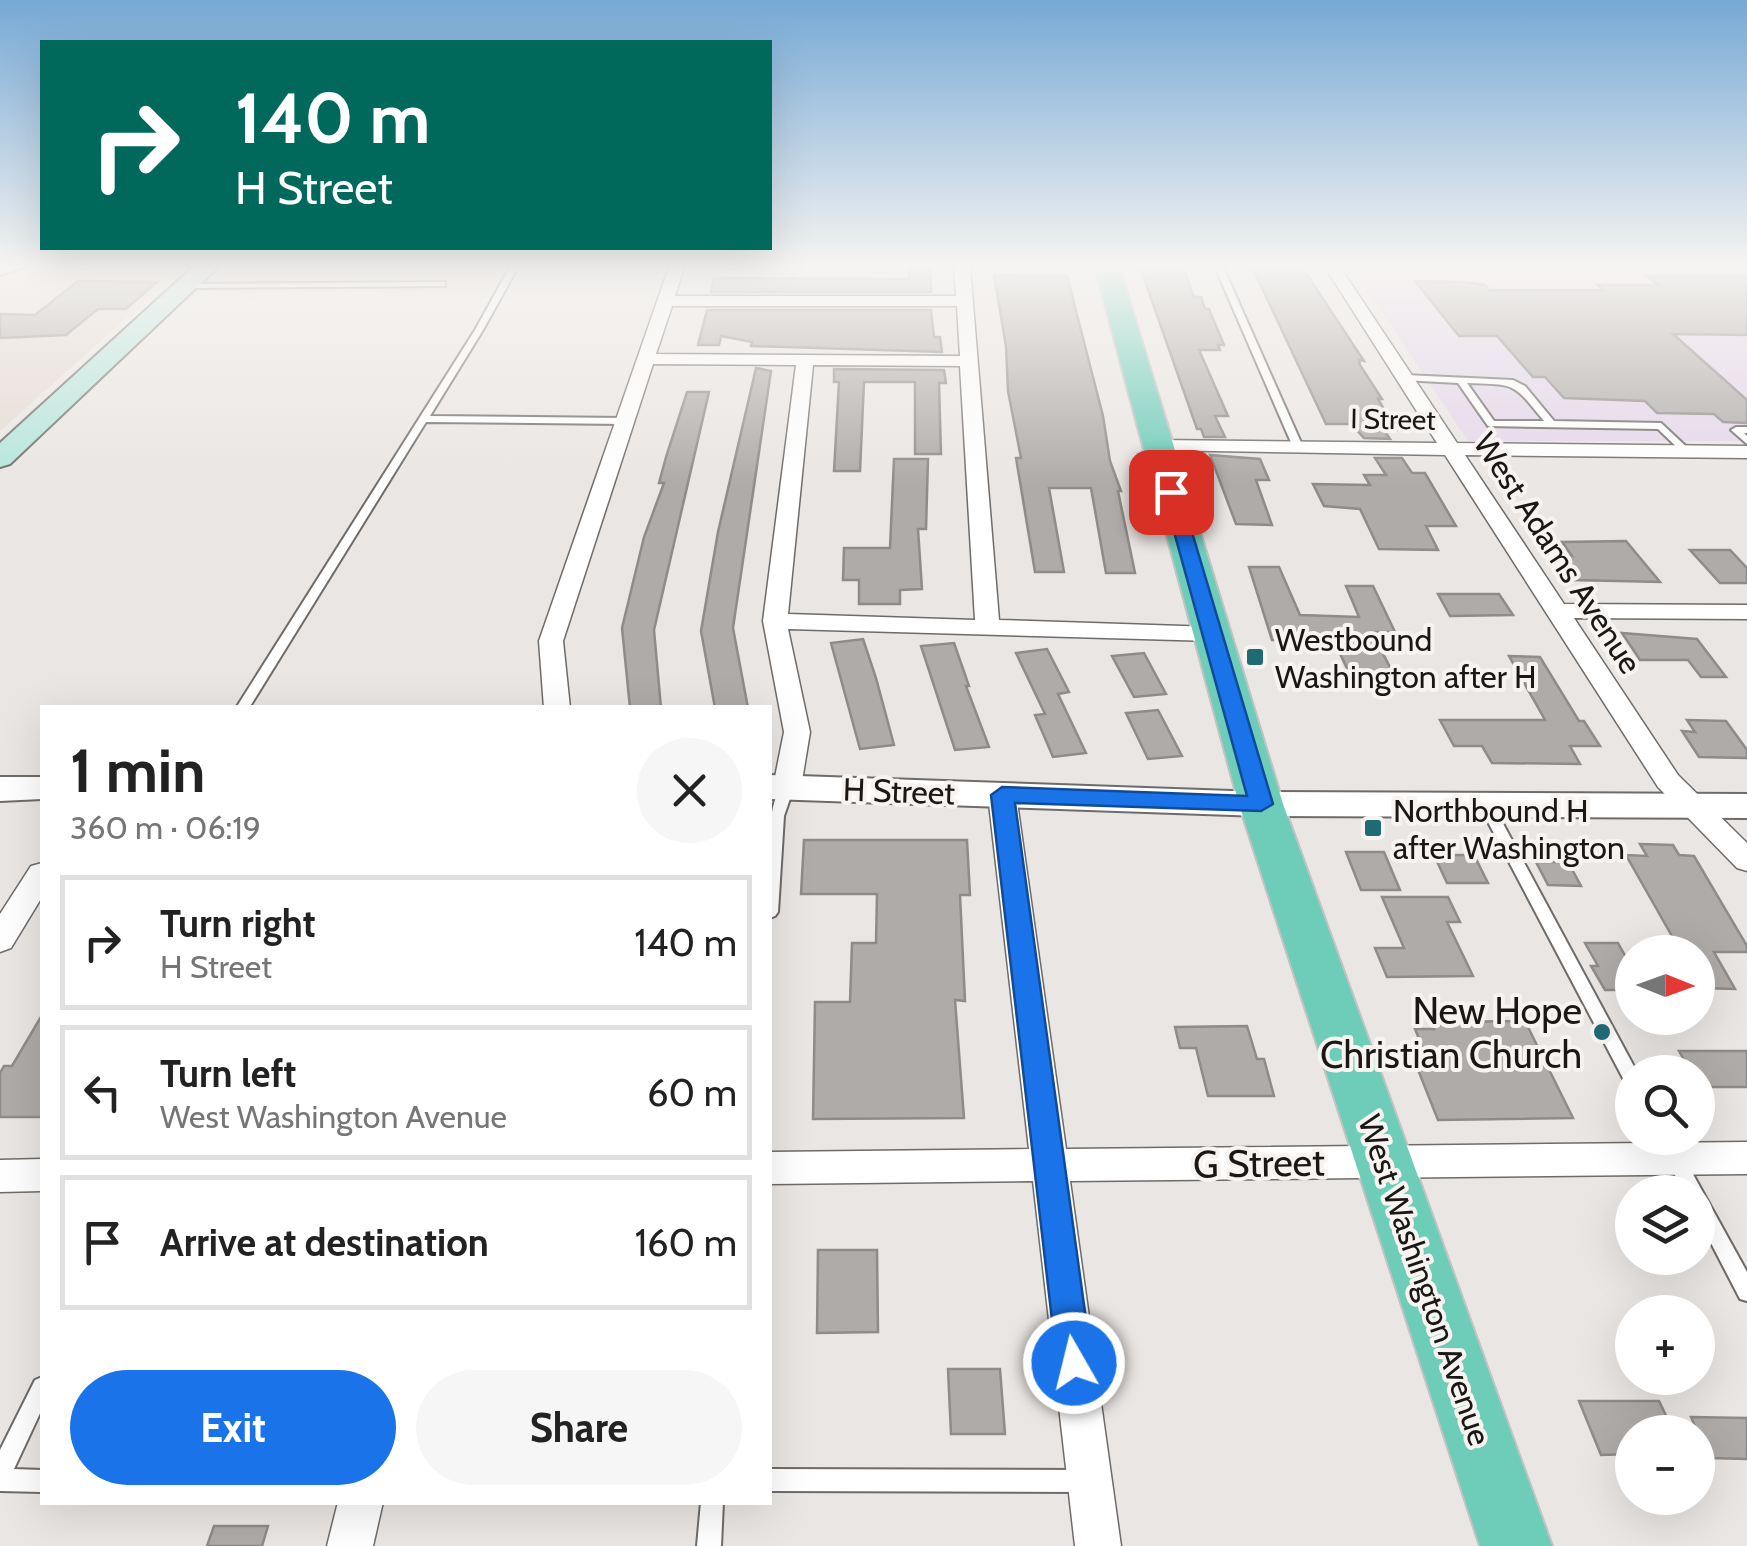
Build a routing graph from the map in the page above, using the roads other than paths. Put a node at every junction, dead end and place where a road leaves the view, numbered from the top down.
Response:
1 (129, 339) edge
2 (471, 339) edge
3 (653, 339) edge
4 (967, 339) edge
5 (1127, 339) edge
6 (1250, 339) edge
7 (1379, 339) edge
8 (646, 360) junction
9 (804, 360) junction
10 (968, 361) junction
11 (1404, 378) junction
12 (1460, 379) junction
13 (423, 419) junction
14 (625, 421) junction
15 (1550, 424) junction
16 (1747, 430) edge
17 (1747, 440) edge
18 (1158, 446) junction
19 (1298, 447) junction
20 (1452, 451) junction
21 (1686, 452) junction
22 (1747, 452) edge
23 (0, 458) edge
24 (1558, 611) junction
25 (1747, 612) edge
26 (774, 620) junction
27 (988, 629) junction
28 (1213, 634) junction
29 (244, 705) edge
30 (557, 705) edge
31 (779, 787) edge
32 (40, 788) edge
33 (0, 789) edge
34 (1002, 795) junction
35 (1261, 804) junction
36 (1486, 805) junction
37 (1695, 806) junction
38 (1747, 806) edge
39 (1747, 861) edge
40 (40, 875) edge
41 (772, 880) edge
42 (0, 940) edge
43 (1619, 1055) edge
44 (1615, 1151) edge
45 (1715, 1154) edge
46 (1747, 1158) edge
47 (1384, 1162) junction
48 (1049, 1165) junction
49 (772, 1168) edge
50 (40, 1175) edge
51 (0, 1176) edge
52 (1715, 1232) edge
53 (1747, 1292) edge
54 (40, 1391) edge
55 (0, 1477) edge
56 (772, 1480) edge
57 (40, 1481) edge
58 (1090, 1481) junction
59 (360, 1505) edge
60 (712, 1505) edge
61 (350, 1546) edge
62 (709, 1546) edge
63 (1098, 1546) edge
64 (1516, 1546) edge

1 - 23 main road
2 - 13 lane
3 - 8 street
4 - 10 street
5 - 18 main road, West Washington Avenue
6 - 19 lane
7 - 11 street, West Adams Avenue
8 - 9 street
8 - 14 street
9 - 10 street
9 - 26 street
10 - 27 street
11 - 12 lane
11 - 20 street, West Adams Avenue
12 - 15 lane
12 - 15 lane
13 - 14 lane
13 - 29 lane
14 - 30 street
15 - 21 lane
16 - 17 lane
18 - 19 street, I Street
18 - 28 main road, West Washington Avenue
19 - 20 street, I Street
20 - 21 street, I Street
20 - 24 street, West Adams Avenue
21 - 22 street, I Street
24 - 25 street
24 - 37 street, West Adams Avenue
26 - 27 street
26 - 31 street
27 - 28 street
28 - 35 main road, West Washington Avenue
31 - 34 street, H Street
31 - 41 lane
32 - 33 street
34 - 35 street, H Street
34 - 48 street
35 - 36 street, H Street
35 - 47 main road, West Washington Avenue
36 - 37 street, H Street
36 - 43 lane
37 - 38 street, H Street
37 - 39 street, West Adams Avenue
40 - 42 street
44 - 47 street, G Street
45 - 46 street, G Street
47 - 48 street, G Street
47 - 64 main road, West Washington Avenue
48 - 49 street, G Street
48 - 58 street
50 - 51 street
52 - 53 lane
54 - 55 lane
55 - 57 lane
56 - 58 lane
58 - 63 street
59 - 61 street
60 - 62 lane

